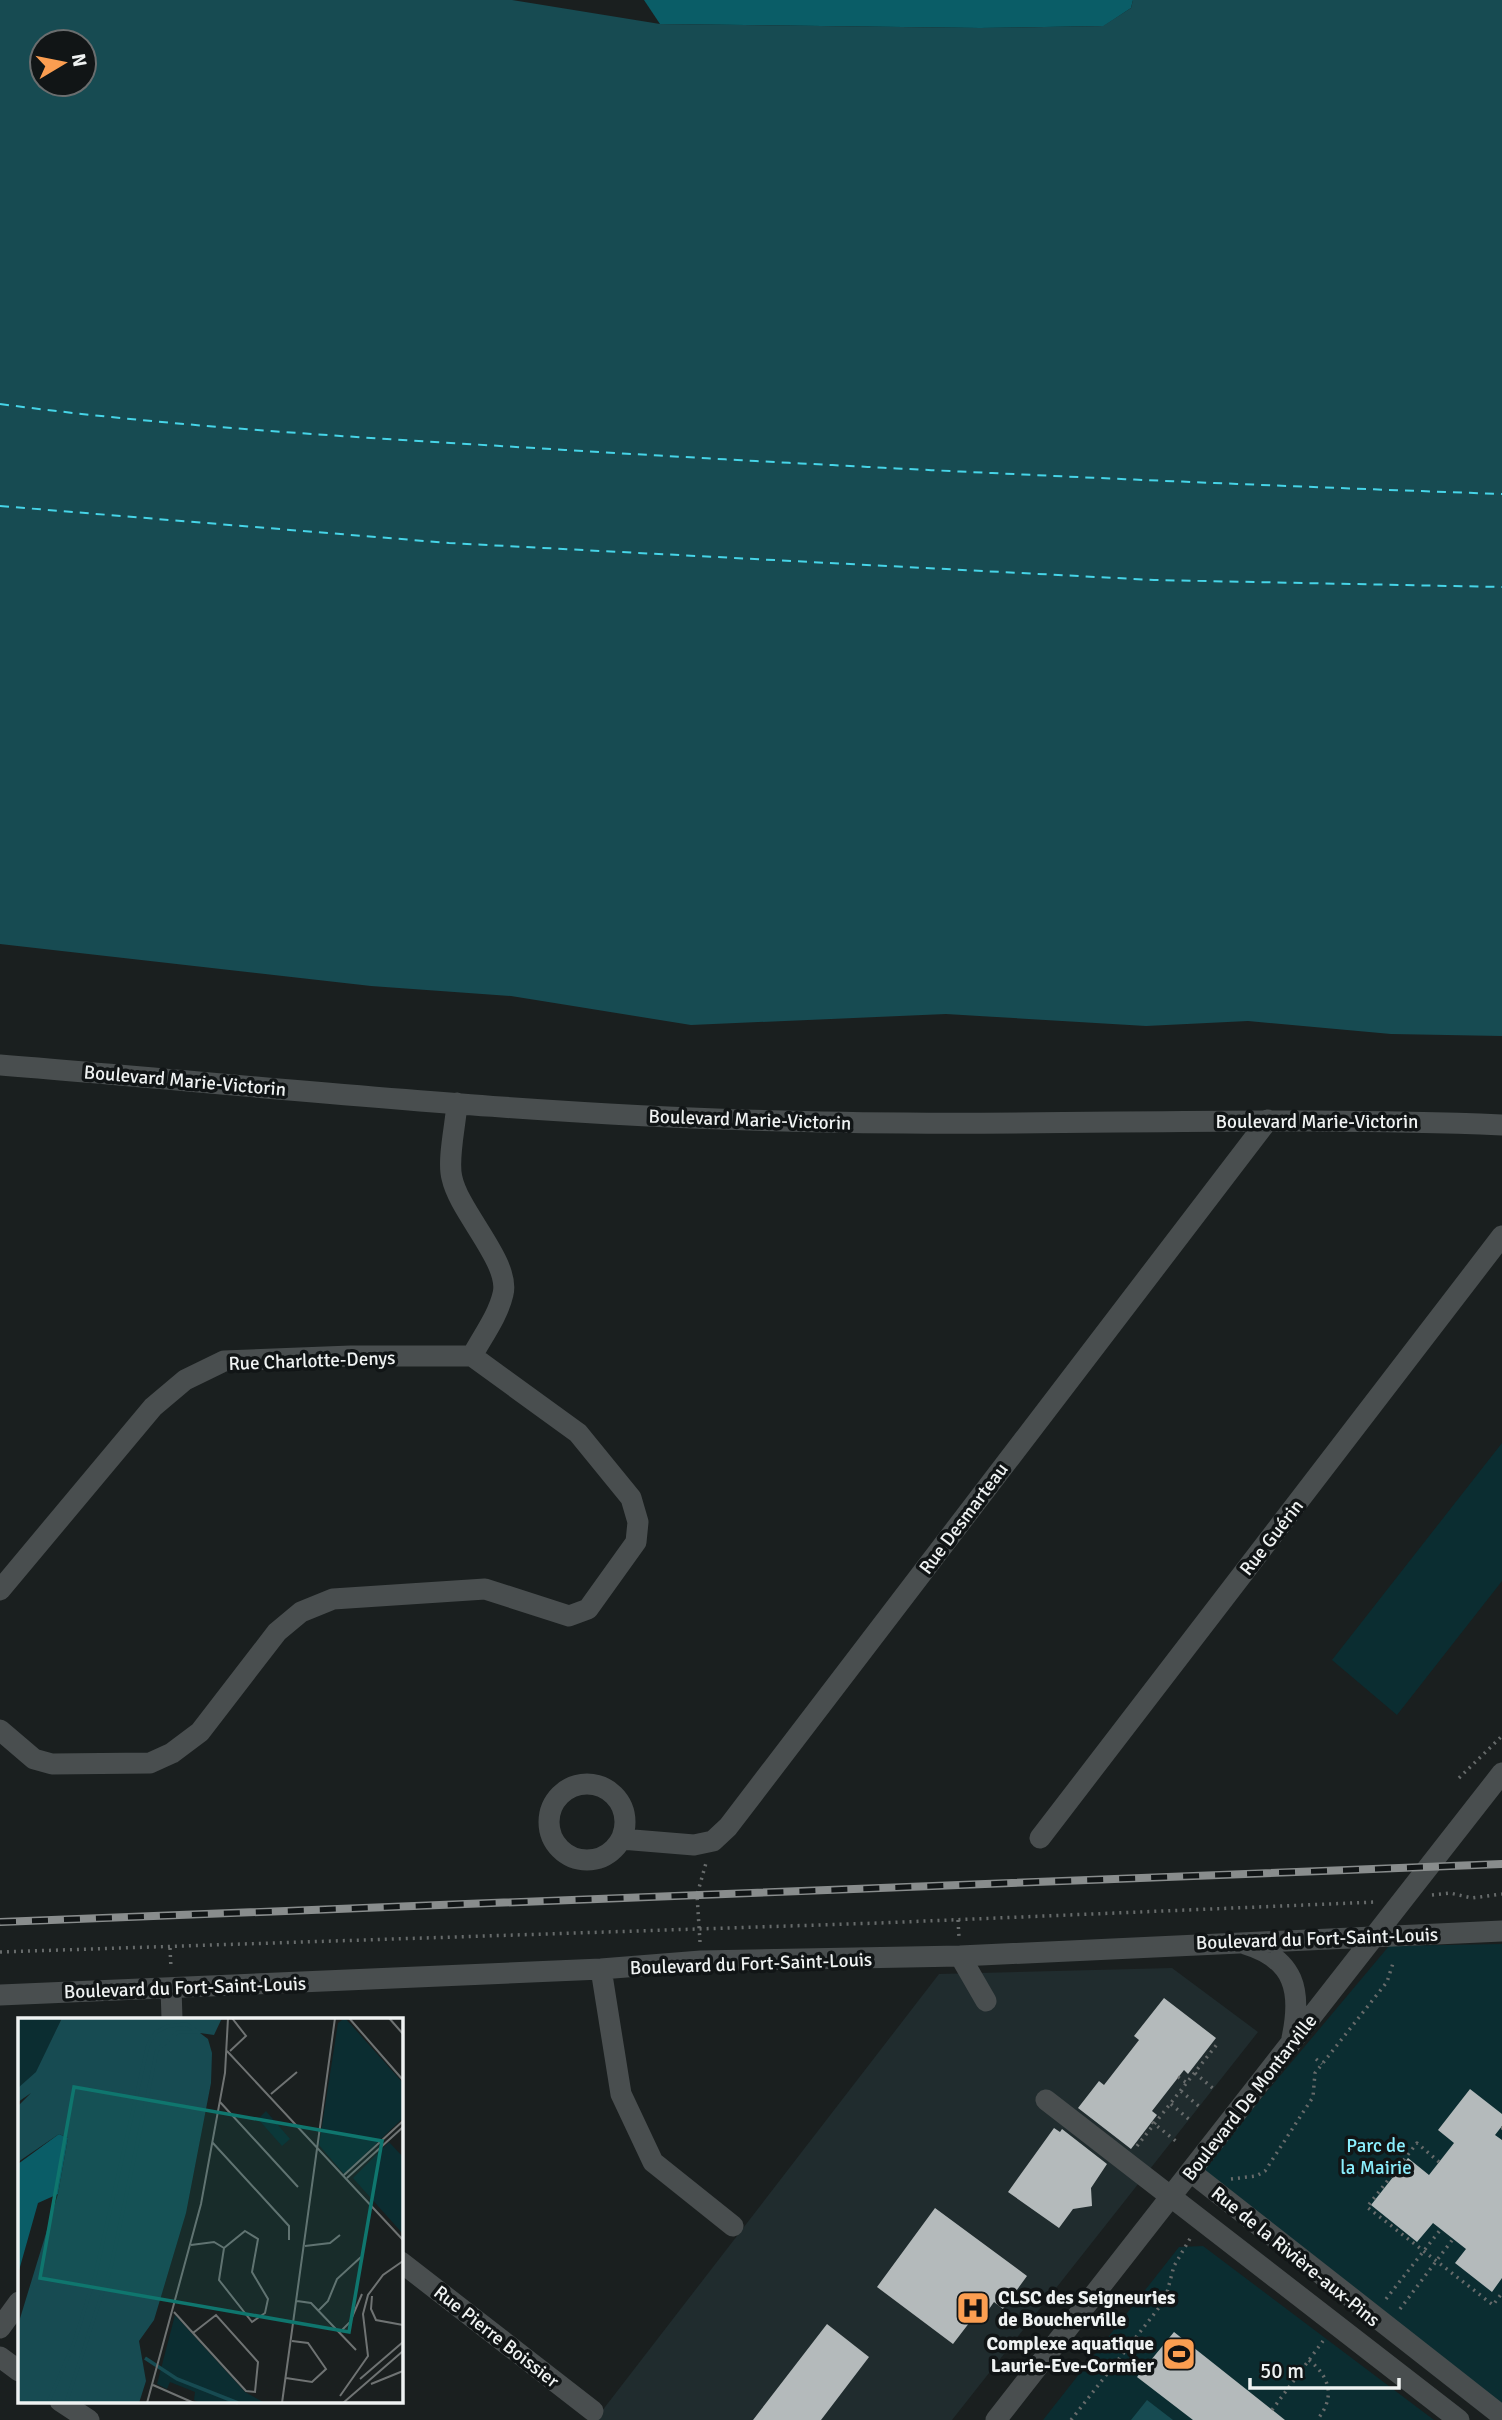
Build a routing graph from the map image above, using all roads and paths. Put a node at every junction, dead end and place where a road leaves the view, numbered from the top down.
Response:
1 (0, 1065) edge
2 (457, 1103) junction
3 (1268, 1120) junction
4 (1502, 1125) edge
5 (1502, 1236) edge
6 (472, 1356) junction
7 (0, 1590) edge
8 (0, 1730) edge
9 (1502, 1736) edge
10 (1502, 1773) edge
11 (1458, 1778) dead end
12 (1040, 1838) dead end
13 (621, 1839) dead end
14 (713, 1841) junction
15 (1441, 1894) dead end
16 (1502, 1894) edge
17 (1368, 1903) dead end
18 (699, 1927) junction
19 (1502, 1931) edge
20 (1374, 1935) junction
21 (1234, 1941) junction
22 (0, 1952) edge
23 (960, 1956) junction
24 (1394, 1960) dead end
25 (701, 1961) junction
26 (601, 1969) junction
27 (171, 1988) junction
28 (0, 1995) edge
29 (986, 2001) dead end
30 (172, 2018) edge
31 (1218, 2043) dead end
32 (1290, 2044) junction
33 (1316, 2059) dead end
34 (1322, 2064) junction
35 (1195, 2073) junction
36 (1178, 2077) dead end
37 (1187, 2083) junction
38 (1181, 2091) junction
39 (1216, 2091) dead end
40 (1046, 2100) dead end
41 (1171, 2104) junction
42 (1202, 2109) dead end
43 (1192, 2122) dead end
44 (1153, 2123) junction
45 (1177, 2142) dead end
46 (1131, 2154) dead end
47 (1440, 2162) dead end
48 (1191, 2172) junction
49 (1230, 2179) dead end
50 (1170, 2199) junction
51 (733, 2227) dead end
52 (1441, 2229) dead end
53 (1191, 2236) dead end
54 (1454, 2239) dead end
55 (1423, 2251) junction
56 (1437, 2261) junction
57 (402, 2263) edge
58 (1502, 2293) edge
59 (18, 2303) edge
60 (1383, 2304) dead end
61 (1396, 2314) dead end
62 (0, 2328) edge
63 (1327, 2336) dead end
64 (0, 2357) edge
65 (1309, 2360) junction
66 (18, 2370) edge
67 (62, 2402) edge
68 (1272, 2410) dead end
69 (593, 2411) dead end
70 (1502, 2416) edge
71 (1456, 2419) edge
72 (89, 2420) edge
73 (996, 2420) edge
74 (1071, 2420) edge
75 (1317, 2420) edge

1 - 2 street, Boulevard Marie-Victorin
2 - 3 street, Boulevard Marie-Victorin
2 - 6 street
3 - 4 street, Boulevard Marie-Victorin
3 - 14 street, Rue Desmarteau
5 - 12 street, Rue Guérin
6 - 7 street, Rue Charlotte-Denys
6 - 8 street
9 - 11 path
10 - 20 street, Boulevard De Montarville
13 - 14 street
14 - 18 path
15 - 16 path, Boulevard du Fort-Saint-Louis
17 - 18 path, Boulevard du Fort-Saint-Louis
18 - 22 path, Boulevard du Fort-Saint-Louis
18 - 25 path
19 - 20 street, Boulevard du Fort-Saint-Louis
20 - 21 street, Boulevard du Fort-Saint-Louis
20 - 32 street, Boulevard De Montarville
21 - 23 street, Boulevard du Fort-Saint-Louis
21 - 32 street
23 - 25 street, Boulevard du Fort-Saint-Louis
23 - 29 street
24 - 34 path, Boulevard De Montarville
25 - 26 street, Boulevard du Fort-Saint-Louis
26 - 27 street, Boulevard du Fort-Saint-Louis
26 - 51 street
27 - 28 street, Boulevard du Fort-Saint-Louis
27 - 30 street
31 - 35 path
32 - 48 street, Boulevard De Montarville
33 - 34 path
34 - 49 path, Boulevard De Montarville
35 - 37 path
35 - 39 path
36 - 37 path
37 - 38 path
38 - 41 path
38 - 42 path
40 - 50 street, Rue de la Rivière-aux-Pins
41 - 43 path
41 - 44 path
44 - 45 path
44 - 46 path
47 - 55 path
48 - 50 street, Boulevard De Montarville
48 - 70 street, Rue de la Rivière-aux-Pins
50 - 71 street, Rue de la Rivière-aux-Pins
50 - 73 street, Boulevard De Montarville
52 - 55 path
53 - 74 path
54 - 56 path
55 - 56 path
55 - 60 path
56 - 58 path
56 - 61 path
57 - 69 street, Rue Pierre Boissier
59 - 62 street
63 - 65 path
64 - 66 street
65 - 68 path
65 - 75 path
67 - 72 street

